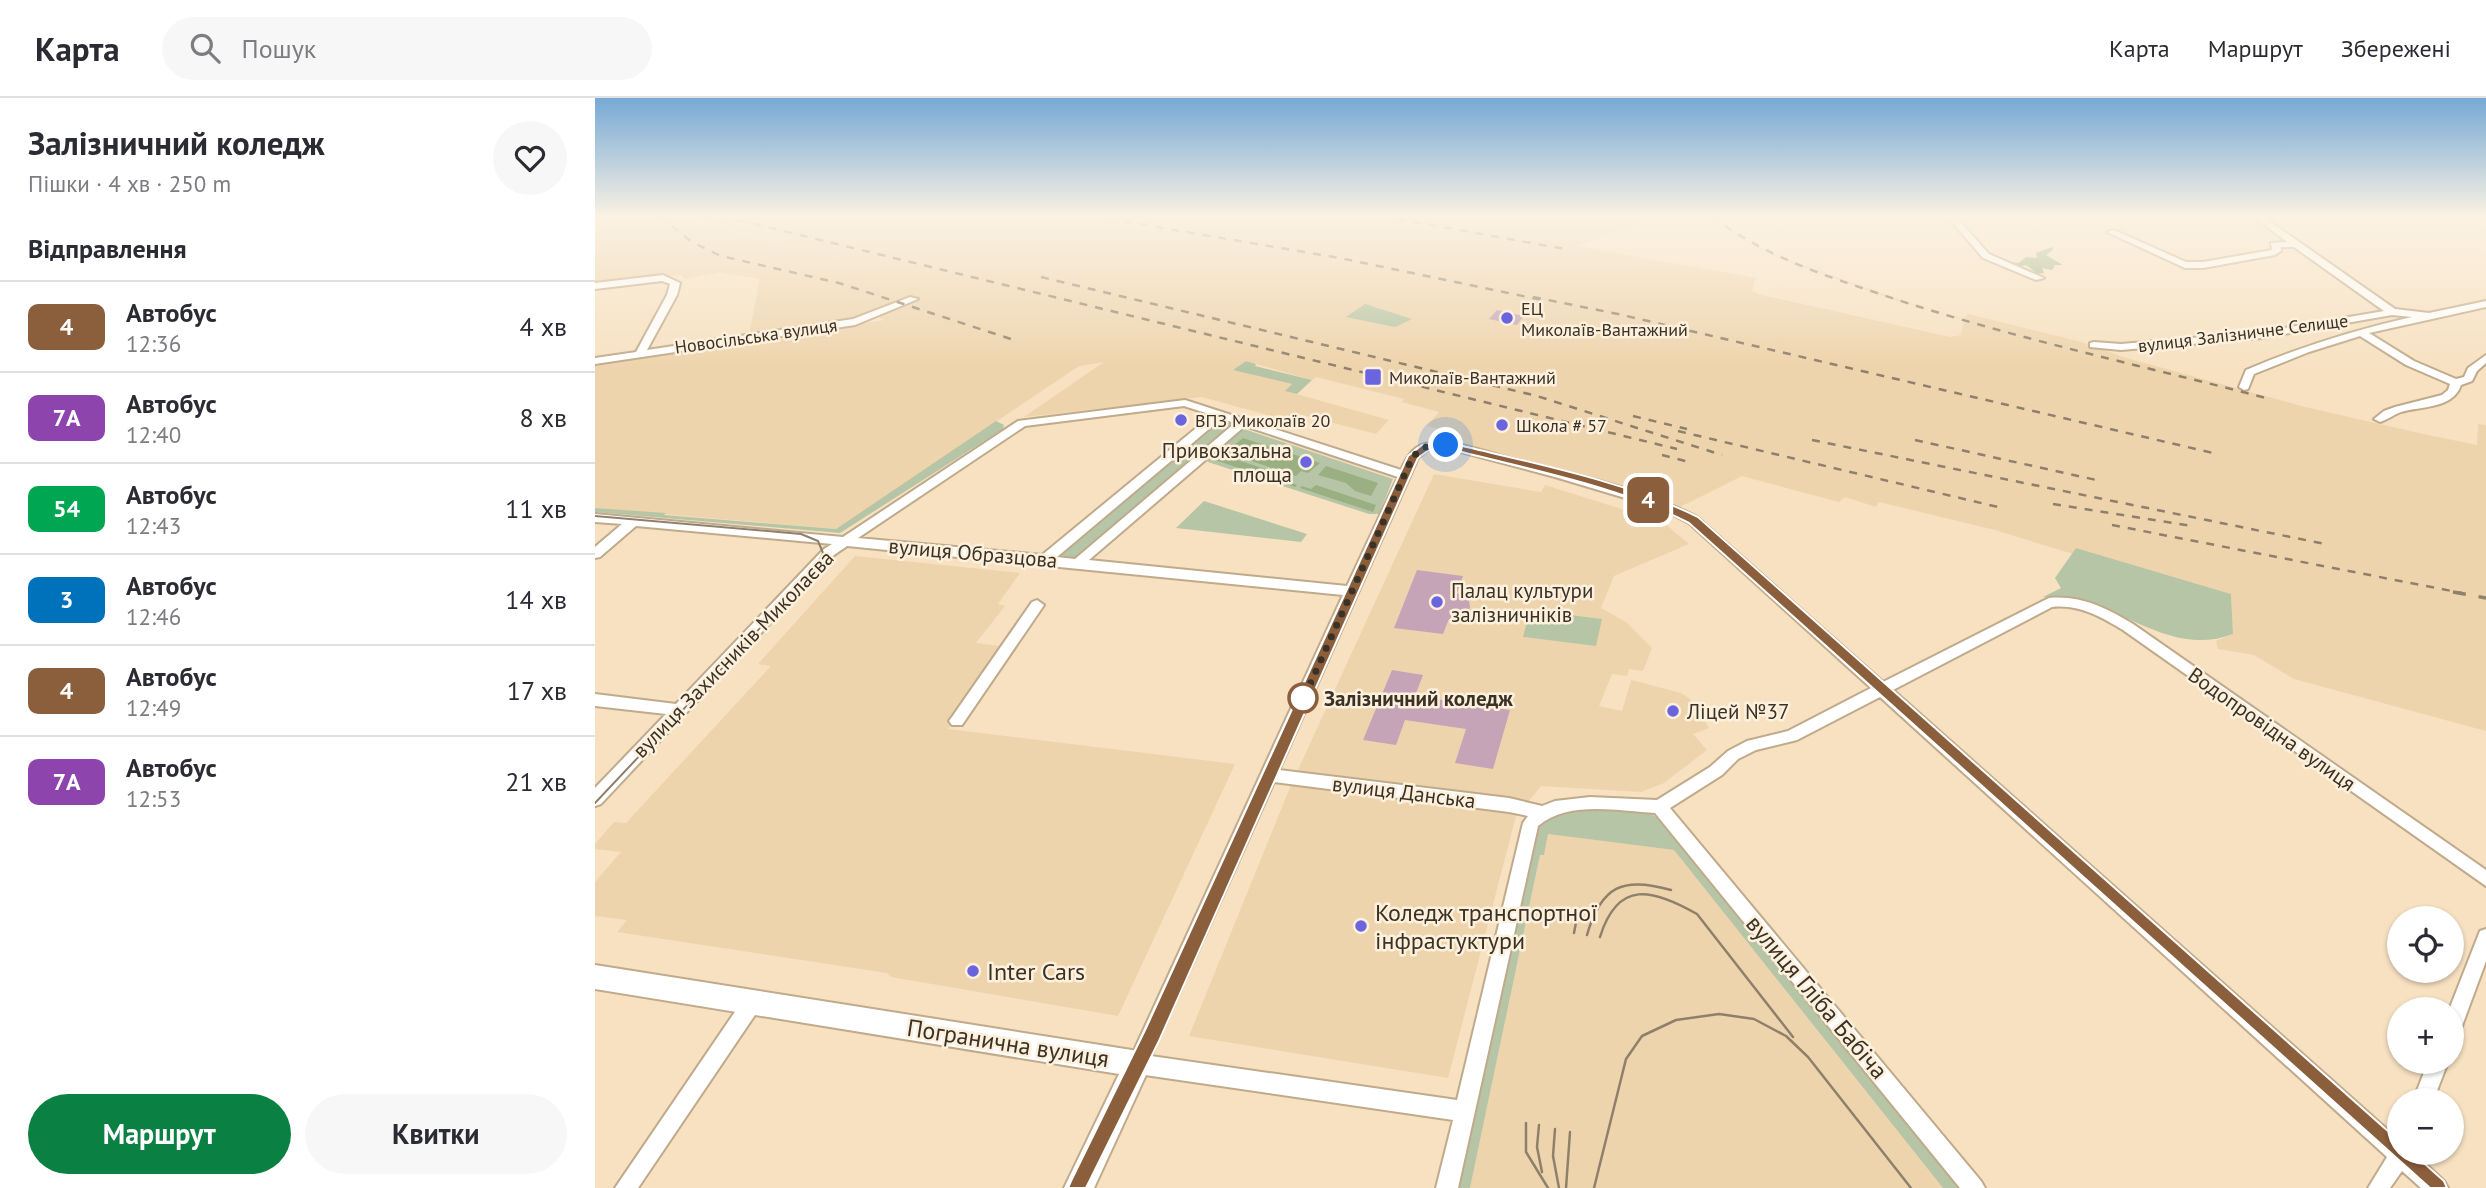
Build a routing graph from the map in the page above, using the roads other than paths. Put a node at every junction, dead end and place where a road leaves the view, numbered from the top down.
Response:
1 (2012, 267) edge
2 (2328, 267) edge
3 (2039, 278) dead end
4 (595, 286) edge
5 (913, 299) dead end
6 (2484, 306) edge
7 (2392, 312) junction
8 (2427, 315) junction
9 (2363, 334) junction
10 (2094, 345) dead end
11 (641, 353) junction
12 (2486, 358) edge
13 (595, 361) edge
14 (2456, 383) junction
15 (2244, 387) dead end
16 (1220, 414) junction
17 (2380, 419) dead end
18 (1243, 422) junction
19 (1404, 475) junction
20 (595, 518) edge
21 (634, 521) junction
22 (845, 541) junction
23 (595, 554) edge
24 (1045, 560) junction
25 (1078, 564) junction
26 (1351, 592) junction
27 (1037, 605) dead end
28 (1881, 689) junction
29 (595, 700) edge
30 (679, 710) junction
31 (957, 721) dead end
32 (1269, 775) junction
33 (595, 799) edge
34 (1659, 807) junction
35 (1539, 812) junction
36 (2486, 879) edge
37 (2486, 937) edge
38 (595, 977) edge
39 (2463, 997) edge
40 (752, 1003) junction
41 (1137, 1063) junction
42 (1463, 1111) junction
43 (2387, 1141) edge
44 (2394, 1165) edge
45 (2413, 1165) edge
46 (627, 1188) edge
47 (1079, 1188) edge
48 (1447, 1188) edge
49 (1974, 1188) edge
50 (2379, 1188) edge
51 (2437, 1188) edge

1 - 3 street
2 - 7 street, вулиця Залізничне Селище
4 - 11 street
5 - 11 street, Новосільська вулиця
6 - 8 street
7 - 8 street, вулиця Залізничне Селище
7 - 10 street, вулиця Залізничне Селище
8 - 9 street, вулиця Залізничне Селище
9 - 14 street, вулиця Залізничне Селище
9 - 15 street, вулиця Залізничне Селище
11 - 13 street, Новосільська вулиця
12 - 14 street
14 - 17 street
16 - 18 street
16 - 22 street, вулиця Захисників Миколаєва
16 - 24 street
18 - 19 street
18 - 25 street
19 - 26 street
19 - 28 street
20 - 21 street, вулиця Образцова
21 - 22 street, вулиця Образцова
21 - 23 street
22 - 24 street, вулиця Образцова
22 - 30 street, вулиця Захисників Миколаєва
24 - 25 street, вулиця Образцова
25 - 26 street, вулиця Образцова
26 - 32 street
27 - 31 street
28 - 34 street
28 - 36 street, Водопровідна вулиця
28 - 43 street
29 - 30 street
30 - 33 street, вулиця Захисників Миколаєва
32 - 35 street, вулиця Данська
32 - 41 street
34 - 35 street
34 - 49 street, вулиця Гліба Бабіча
35 - 42 street
37 - 39 street
38 - 40 main road, Погранична вулиця
40 - 41 main road, Погранична вулиця
40 - 46 street
41 - 42 street, Погранична вулиця
41 - 47 main road
42 - 48 street
44 - 50 street
45 - 51 street

